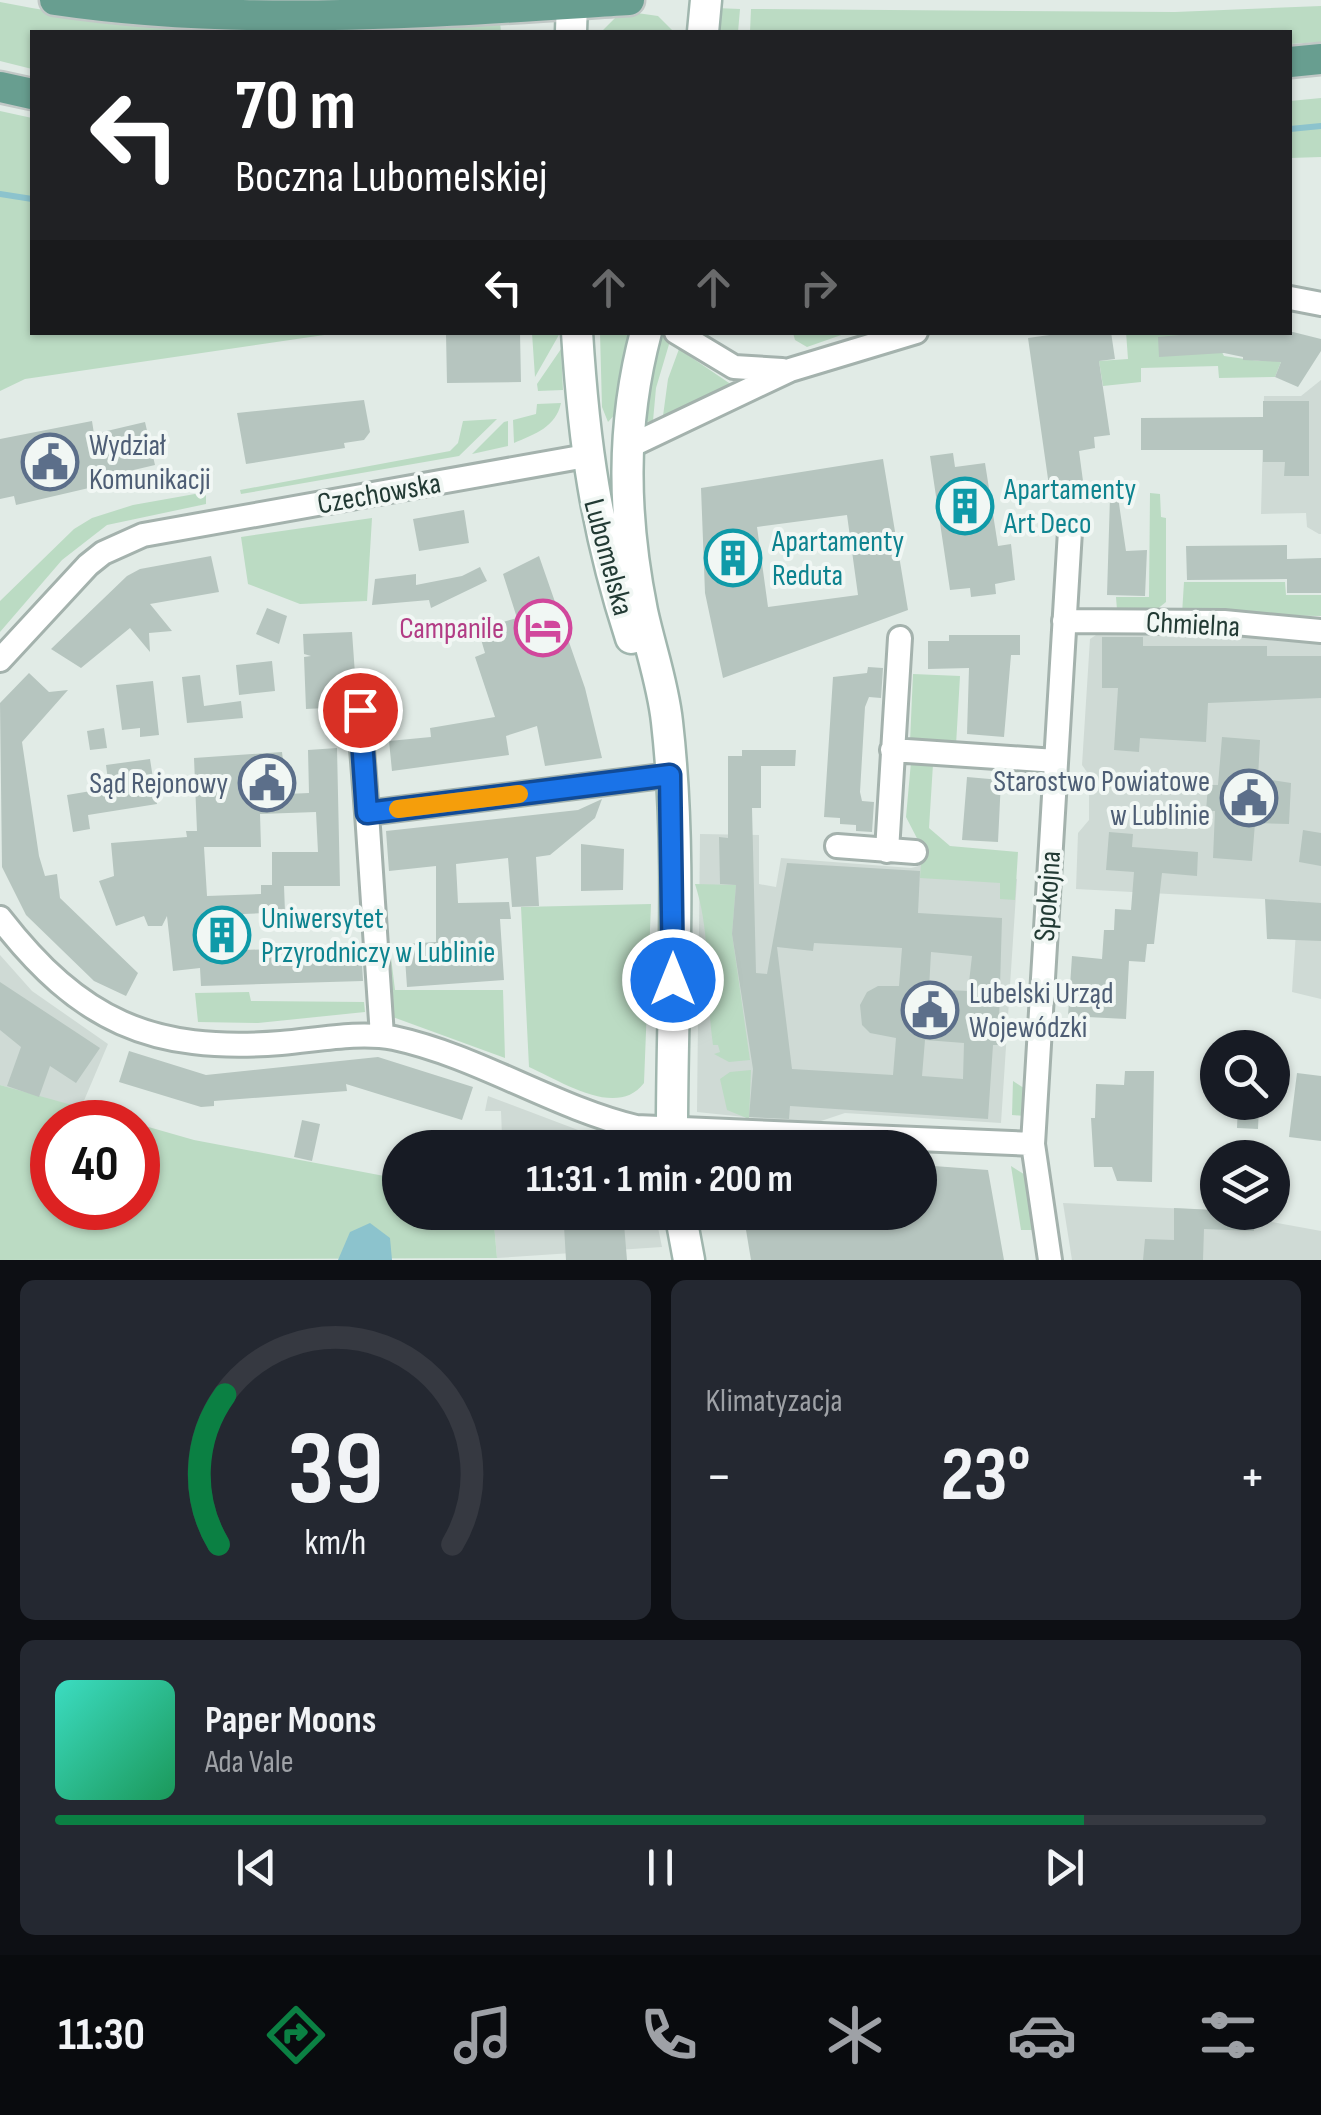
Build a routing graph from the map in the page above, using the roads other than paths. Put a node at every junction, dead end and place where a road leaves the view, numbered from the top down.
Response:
1 (54, 0) edge
2 (144, 0) edge
3 (629, 0) edge
4 (706, 0) edge
5 (572, 12) edge
6 (194, 14) junction
7 (703, 30) edge
8 (1321, 59) edge
9 (1292, 62) edge
10 (0, 87) edge
11 (30, 94) edge
12 (1292, 298) edge
13 (1321, 304) edge
14 (577, 335) edge
15 (645, 335) edge
16 (681, 335) edge
17 (906, 335) edge
18 (790, 370) junction
19 (626, 448) junction
20 (586, 456) junction
21 (1070, 531) dead end
22 (1064, 621) junction
23 (1321, 631) edge
24 (900, 638) dead end
25 (0, 660) edge
26 (360, 710) dead end
27 (892, 750) junction
28 (1056, 760) junction
29 (670, 775) junction
30 (367, 813) junction
31 (836, 846) dead end
32 (888, 850) junction
33 (915, 852) dead end
34 (0, 918) edge
35 (382, 1036) junction
36 (644, 1130) edge
37 (672, 1130) edge
38 (937, 1142) edge
39 (1032, 1144) junction
40 (683, 1230) edge
41 (689, 1260) edge
42 (1050, 1260) edge

1 - 6 main road
2 - 6 main road
3 - 5 main road
4 - 7 street
5 - 6 main road
8 - 9 main road
10 - 11 main road
12 - 13 street
14 - 20 street, Lubomelska
15 - 19 street, Lubomelska
16 - 18 street, Czechowska
17 - 18 street, Czechowska
18 - 19 street, Czechowska
19 - 20 street, Czechowska
19 - 29 street, Lubomelska
20 - 25 street, Czechowska
20 - 29 street, Lubomelska
21 - 22 street, Spokojna
22 - 23 street, Chmielna
22 - 28 street, Spokojna
24 - 27 street
26 - 30 street
27 - 28 street
27 - 32 street
28 - 39 street, Spokojna
29 - 30 street
29 - 37 street, Lubomelska
30 - 35 street
31 - 32 street
32 - 33 street
34 - 35 street
35 - 36 street
38 - 39 street
39 - 42 street, Spokojna
40 - 41 street

